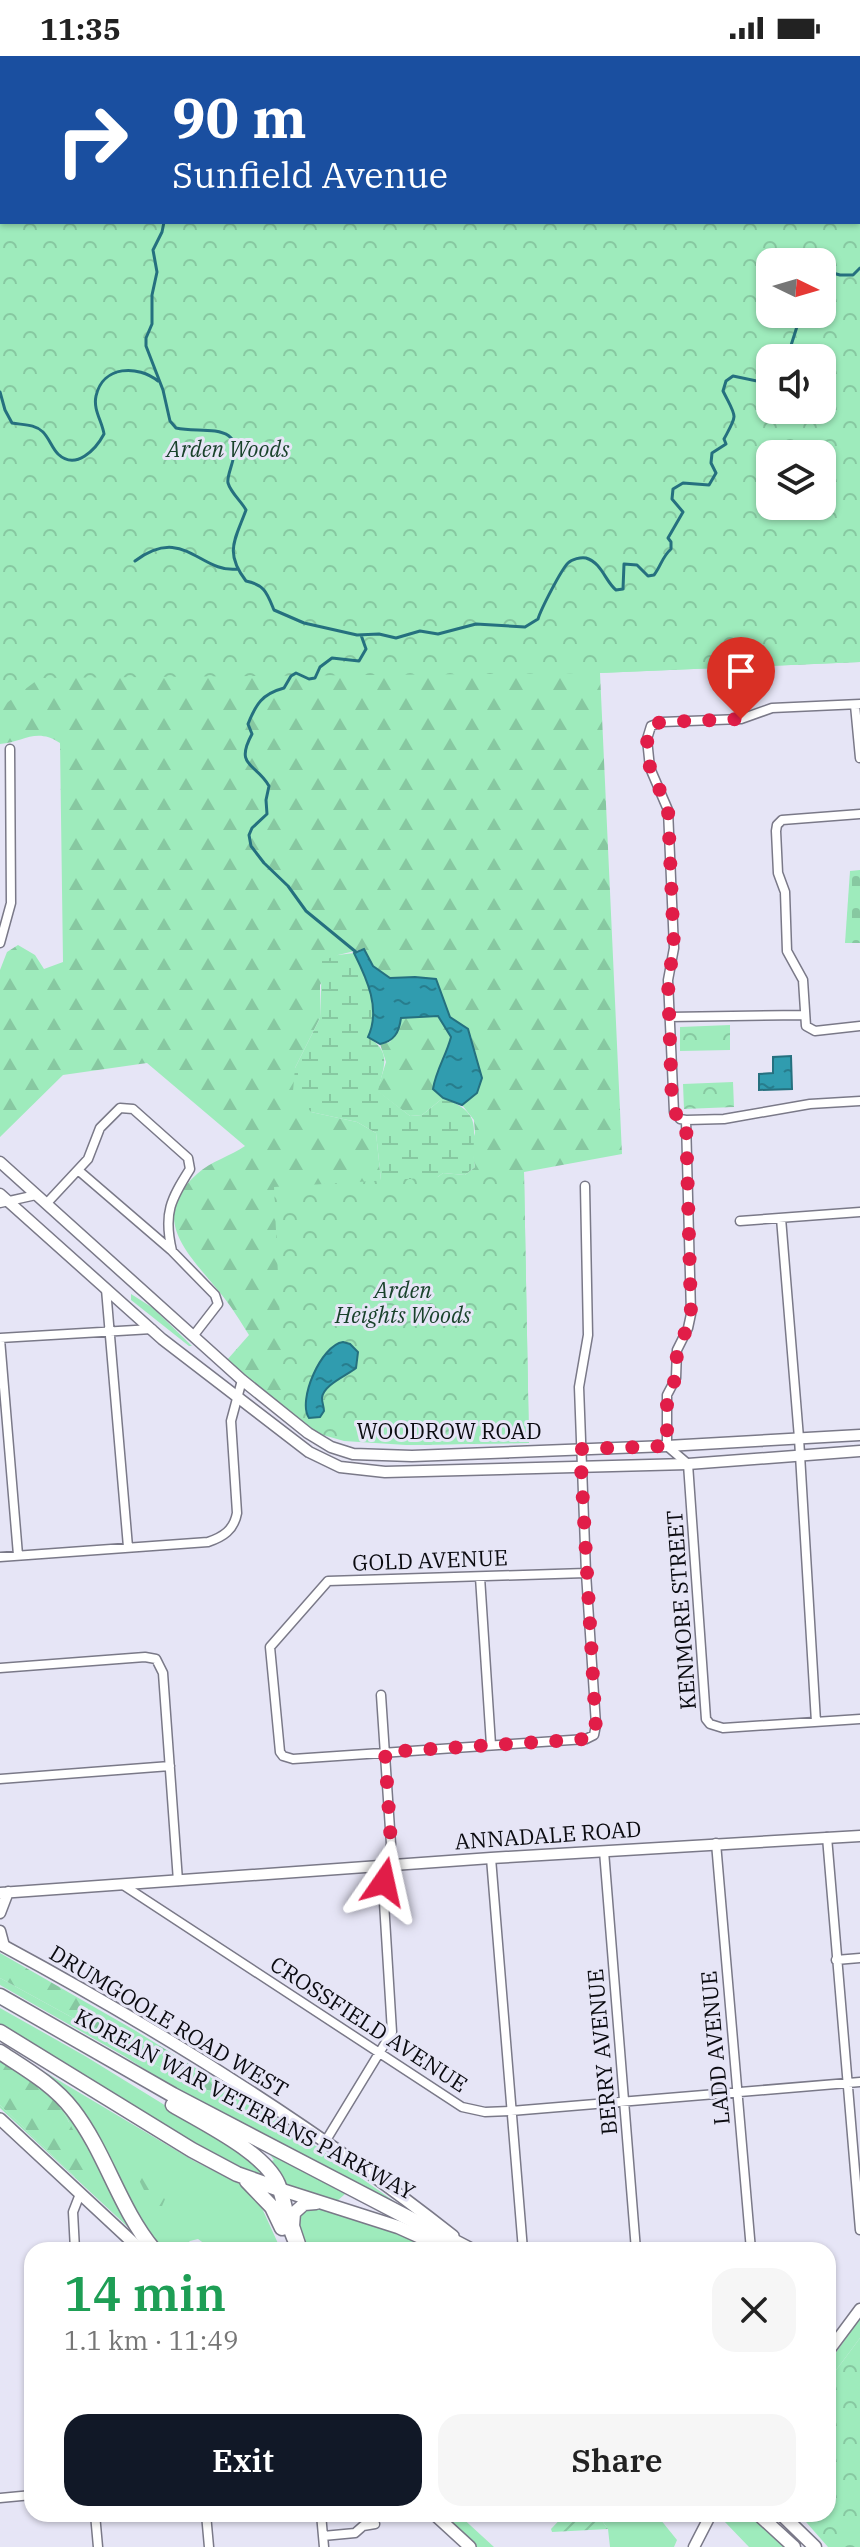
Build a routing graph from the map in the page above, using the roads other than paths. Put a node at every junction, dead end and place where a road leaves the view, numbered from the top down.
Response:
1 (857, 704) edge
2 (10, 749) dead end
3 (860, 758) edge
4 (5, 804) edge
5 (860, 814) edge
6 (0, 943) edge
7 (804, 1015) junction
8 (669, 1017) junction
9 (860, 1026) edge
10 (860, 1101) edge
11 (686, 1120) junction
12 (0, 1162) edge
13 (78, 1170) junction
14 (585, 1186) dead end
15 (36, 1195) junction
16 (3, 1200) edge
17 (47, 1203) junction
18 (860, 1212) edge
19 (781, 1218) junction
20 (740, 1221) dead end
21 (172, 1251) junction
22 (106, 1289) junction
23 (152, 1329) junction
24 (109, 1332) junction
25 (194, 1335) junction
26 (0, 1338) edge
27 (242, 1380) junction
28 (237, 1398) junction
29 (860, 1435) edge
30 (799, 1438) junction
31 (667, 1446) junction
32 (580, 1449) junction
33 (860, 1451) edge
34 (800, 1455) junction
35 (688, 1464) junction
36 (581, 1467) junction
37 (128, 1547) junction
38 (18, 1555) junction
39 (0, 1557) edge
40 (586, 1573) junction
41 (480, 1577) junction
42 (0, 1668) edge
43 (381, 1695) dead end
44 (860, 1719) edge
45 (816, 1722) junction
46 (491, 1745) junction
47 (385, 1752) junction
48 (170, 1766) junction
49 (0, 1779) edge
50 (860, 1836) edge
51 (827, 1837) junction
52 (716, 1843) junction
53 (604, 1851) junction
54 (491, 1858) junction
55 (387, 1866) junction
56 (178, 1881) junction
57 (123, 1885) junction
58 (4, 1892) edge
59 (0, 1913) edge
60 (0, 1931) edge
61 (2, 1945) edge
62 (860, 1958) edge
63 (836, 1960) junction
64 (0, 1996) edge
65 (0, 2032) edge
66 (84, 2043) junction
67 (0, 2052) edge
68 (381, 2054) junction
69 (860, 2082) edge
70 (847, 2083) junction
71 (737, 2092) junction
72 (624, 2101) junction
73 (511, 2111) junction
74 (0, 2119) edge
75 (325, 2142) junction
76 (237, 2174) junction
77 (279, 2189) junction
78 (80, 2194) junction
79 (321, 2202) junction
80 (860, 2230) edge
81 (75, 2242) edge
82 (132, 2242) edge
83 (149, 2242) edge
84 (292, 2242) edge
85 (295, 2242) edge
86 (297, 2242) edge
87 (431, 2242) edge
88 (455, 2242) edge
89 (460, 2242) edge
90 (522, 2242) edge
91 (635, 2242) edge
92 (750, 2242) edge
93 (860, 2309) edge
94 (836, 2341) edge
95 (24, 2496) edge
96 (0, 2498) edge
97 (96, 2522) edge
98 (207, 2522) edge
99 (322, 2522) edge
100 (443, 2522) edge
101 (707, 2522) edge
102 (767, 2522) edge
103 (789, 2522) edge
104 (375, 2524) dead end
105 (323, 2536) junction
106 (98, 2547) edge
107 (209, 2547) edge
108 (324, 2547) edge
109 (470, 2547) edge
110 (694, 2547) edge
111 (794, 2547) edge
112 (815, 2547) edge

1 - 3 street
1 - 8 street
2 - 4 street
4 - 6 street
5 - 7 street
7 - 8 street
7 - 9 street
8 - 11 street
10 - 11 street
11 - 31 street
12 - 15 street, WOODROW ROAD
13 - 17 street
13 - 21 street
13 - 21 street
14 - 32 street
15 - 16 street
15 - 17 street, WOODROW ROAD
16 - 22 street, WOODROW ROAD
17 - 25 street, WOODROW ROAD
18 - 19 street
19 - 20 street
19 - 30 street
21 - 25 street
22 - 23 street, WOODROW ROAD
22 - 24 street
23 - 24 street
23 - 28 street, WOODROW ROAD
24 - 26 street
24 - 37 street
25 - 27 street, WOODROW ROAD
26 - 38 street
27 - 28 street
27 - 32 street, WOODROW ROAD
28 - 36 street, WOODROW ROAD
28 - 37 street
29 - 30 street, WOODROW ROAD
30 - 31 street, WOODROW ROAD
30 - 34 street
31 - 32 street, WOODROW ROAD
31 - 35 street
32 - 36 street
33 - 34 street, WOODROW ROAD
34 - 35 street, WOODROW ROAD
34 - 45 street
35 - 36 street, WOODROW ROAD
35 - 45 street, KENMORE STREET
36 - 40 street
37 - 38 street
38 - 39 street
40 - 41 street, GOLD AVENUE
40 - 46 street
41 - 46 street
41 - 47 street, GOLD AVENUE
42 - 48 street
43 - 47 street
44 - 45 street, KENMORE STREET
46 - 47 street
47 - 55 street
48 - 49 street
48 - 56 street
50 - 51 street, ANNADALE ROAD
51 - 52 street, ANNADALE ROAD
51 - 63 street
52 - 53 street, ANNADALE ROAD
52 - 71 street, LADD AVENUE
53 - 54 street, ANNADALE ROAD
53 - 72 street, BERRY AVENUE
54 - 55 street, ANNADALE ROAD
54 - 73 street
55 - 56 street, ANNADALE ROAD
55 - 68 street
56 - 57 street, ANNADALE ROAD
57 - 58 street, ANNADALE ROAD
57 - 68 street, CROSSFIELD AVENUE
58 - 59 street
60 - 61 street
61 - 75 main road, DRUMGOOLE ROAD WEST
62 - 63 street
63 - 70 street
64 - 66 highway, KOREAN WAR VETERANS PARKWAY
65 - 76 highway
66 - 77 highway
66 - 88 highway, KOREAN WAR VETERANS PARKWAY
67 - 83 highway
68 - 73 street, CROSSFIELD AVENUE
68 - 75 street
69 - 70 street, CROSSFIELD AVENUE
70 - 71 street, CROSSFIELD AVENUE
70 - 80 street
71 - 72 street, CROSSFIELD AVENUE
71 - 92 street, LADD AVENUE
72 - 73 street, CROSSFIELD AVENUE
72 - 91 street, BERRY AVENUE
73 - 90 street
74 - 78 main road
75 - 89 main road, DRUMGOOLE ROAD WEST
76 - 77 highway
76 - 84 highway
77 - 79 main road
77 - 85 highway
78 - 81 street
78 - 82 main road
79 - 86 main road
79 - 87 main road
93 - 94 street
95 - 96 street
97 - 106 street
98 - 107 street
99 - 105 street
100 - 109 main road
101 - 110 street
102 - 111 main road
103 - 112 main road
104 - 105 street
105 - 108 street

